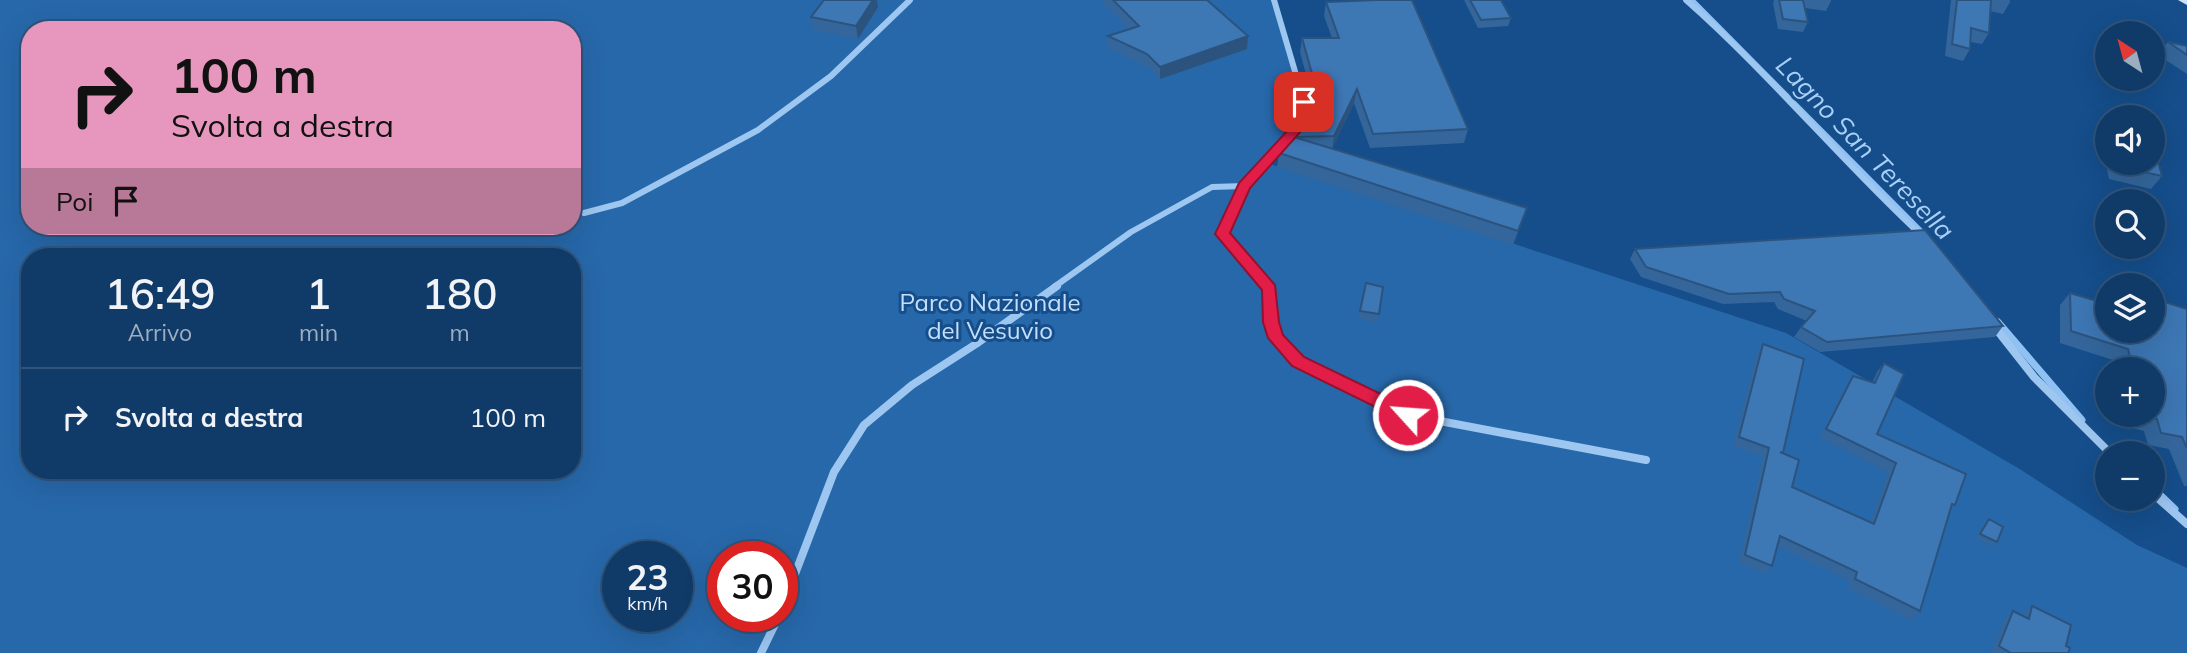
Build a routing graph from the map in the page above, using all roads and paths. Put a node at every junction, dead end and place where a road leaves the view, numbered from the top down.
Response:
1 (910, 0) edge
2 (1274, 0) edge
3 (1686, 0) edge
4 (1244, 186) junction
5 (584, 213) dead end
6 (1933, 246) edge
7 (1991, 323) edge
8 (2098, 441) edge
9 (1646, 460) dead end
10 (2165, 505) edge
11 (2187, 524) edge
12 (798, 566) edge
13 (771, 632) edge
14 (761, 653) edge

1 - 5 street
2 - 4 street
3 - 6 street
4 - 9 street
4 - 12 street
7 - 8 street
10 - 11 street
13 - 14 street

